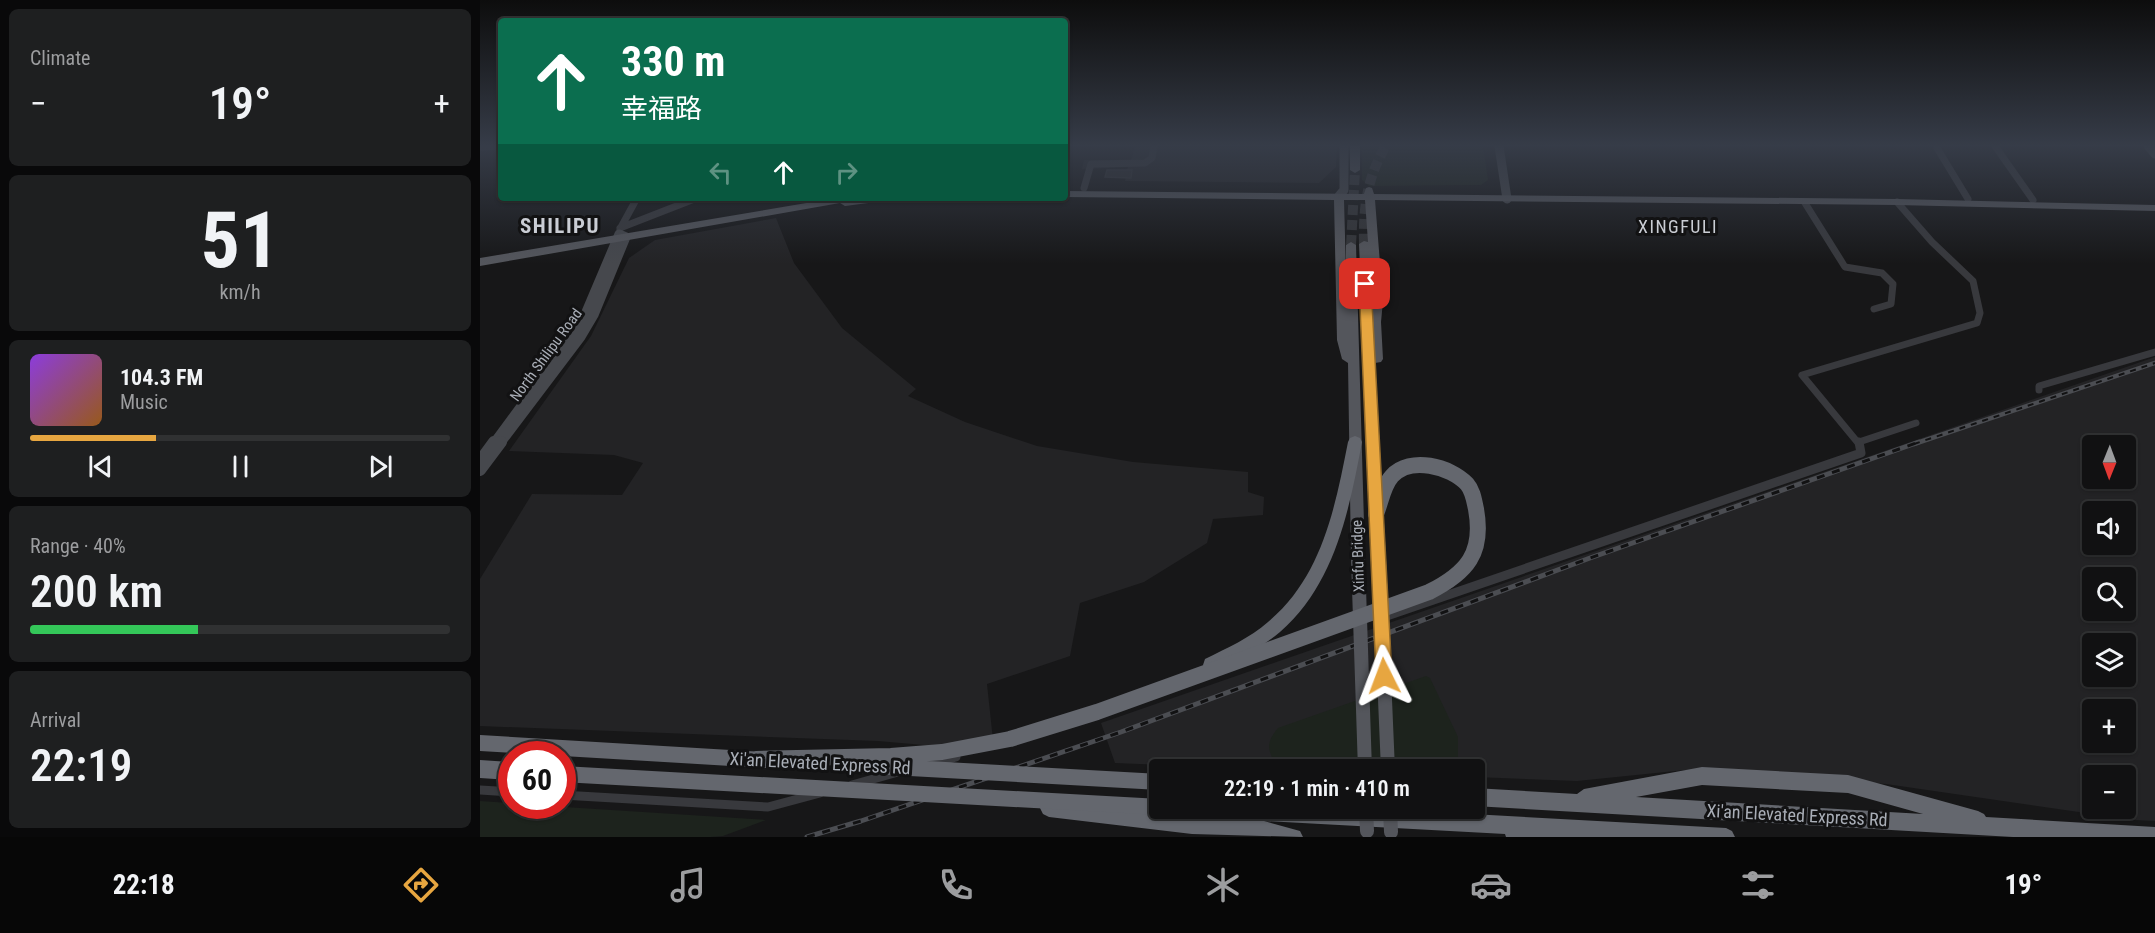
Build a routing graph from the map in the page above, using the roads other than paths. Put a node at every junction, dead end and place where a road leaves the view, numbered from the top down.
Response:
1 (1085, 185) edge
2 (1342, 185) edge
3 (1505, 185) edge
4 (1960, 185) edge
5 (2022, 185) edge
6 (1068, 188) edge
7 (1084, 188) junction
8 (1341, 193) junction
9 (1369, 193) junction
10 (1068, 194) edge
11 (1507, 195) junction
12 (1968, 199) junction
13 (2033, 200) junction
14 (636, 201) edge
15 (691, 201) edge
16 (790, 201) edge
17 (811, 201) edge
18 (837, 201) edge
19 (866, 201) edge
20 (2155, 201) edge
21 (1896, 202) junction
22 (1805, 203) junction
23 (2155, 208) edge
24 (651, 233) junction
25 (621, 234) junction
26 (1364, 244) tunnel mouth
27 (1350, 245) tunnel mouth
28 (480, 256) edge
29 (480, 262) edge
30 (1874, 309) dead end
31 (1348, 341) junction
32 (2155, 352) edge
33 (2039, 390) dead end
34 (1916, 423) dead end
35 (1373, 432) junction
36 (1355, 442) junction
37 (1859, 442) junction
38 (480, 461) edge
39 (480, 470) edge
40 (1376, 514) junction
41 (1288, 649) dead end
42 (1181, 682) junction
43 (480, 743) edge
44 (968, 753) dead end
45 (756, 759) junction
46 (1365, 759) edge
47 (1387, 759) edge
48 (480, 770) edge
49 (498, 771) edge
50 (576, 775) edge
51 (1149, 781) edge
52 (480, 790) edge
53 (498, 791) edge
54 (576, 796) edge
55 (964, 798) junction
56 (1485, 798) edge
57 (1569, 802) junction
58 (1149, 806) edge
59 (1366, 819) edge
60 (1391, 819) edge
61 (1424, 819) edge
62 (1434, 820) junction
63 (2015, 828) junction
64 (1294, 837) edge
65 (1367, 837) edge
66 (1392, 837) edge
67 (1544, 837) edge
68 (1726, 837) edge
69 (2155, 837) edge

1 - 7 street
2 - 8 street
3 - 11 street
4 - 12 street
5 - 13 street
6 - 7 main road
7 - 8 main road
8 - 9 main road
8 - 10 main road
8 - 31 main road
9 - 11 main road
9 - 35 main road
11 - 12 main road
11 - 22 main road
12 - 13 main road
13 - 20 main road
14 - 25 street
15 - 25 street
16 - 25 main road
17 - 25 main road
18 - 24 main road
19 - 24 main road
21 - 22 main road
21 - 23 main road
21 - 37 street
22 - 30 street
24 - 25 main road
25 - 28 main road
25 - 29 main road
25 - 38 street, North Shilipu Road
25 - 39 street, North Shilipu Road
26 - 35 main road, Xinfu Bridge
27 - 31 main road
31 - 36 main road, Xinfu Bridge
32 - 33 street
34 - 37 street
35 - 40 main road, Xinfu Bridge
36 - 42 highway, bridge
36 - 46 main road, Xinfu Bridge, bridge
37 - 41 street
40 - 42 highway, bridge
40 - 47 main road, Xinfu Bridge, bridge
42 - 45 highway, bridge
43 - 45 highway, Xi'an Elevated Express Rd, bridge
44 - 54 street
45 - 51 highway, Xi'an Elevated Express Rd, bridge
48 - 49 highway
50 - 55 highway, Xi'an Elevated Express Rd, bridge
52 - 53 street
55 - 58 highway, Xi'an Elevated Express Rd, bridge
55 - 64 highway, bridge
56 - 57 highway, Xi'an Elevated Express Rd
57 - 63 highway, Xi'an Elevated Express Rd
57 - 63 highway
59 - 65 main road, bridge
60 - 66 main road, bridge
61 - 62 highway, Xi'an Elevated Express Rd
62 - 67 highway
62 - 68 highway, Xi'an Elevated Express Rd
63 - 69 highway, Xi'an Elevated Express Rd

